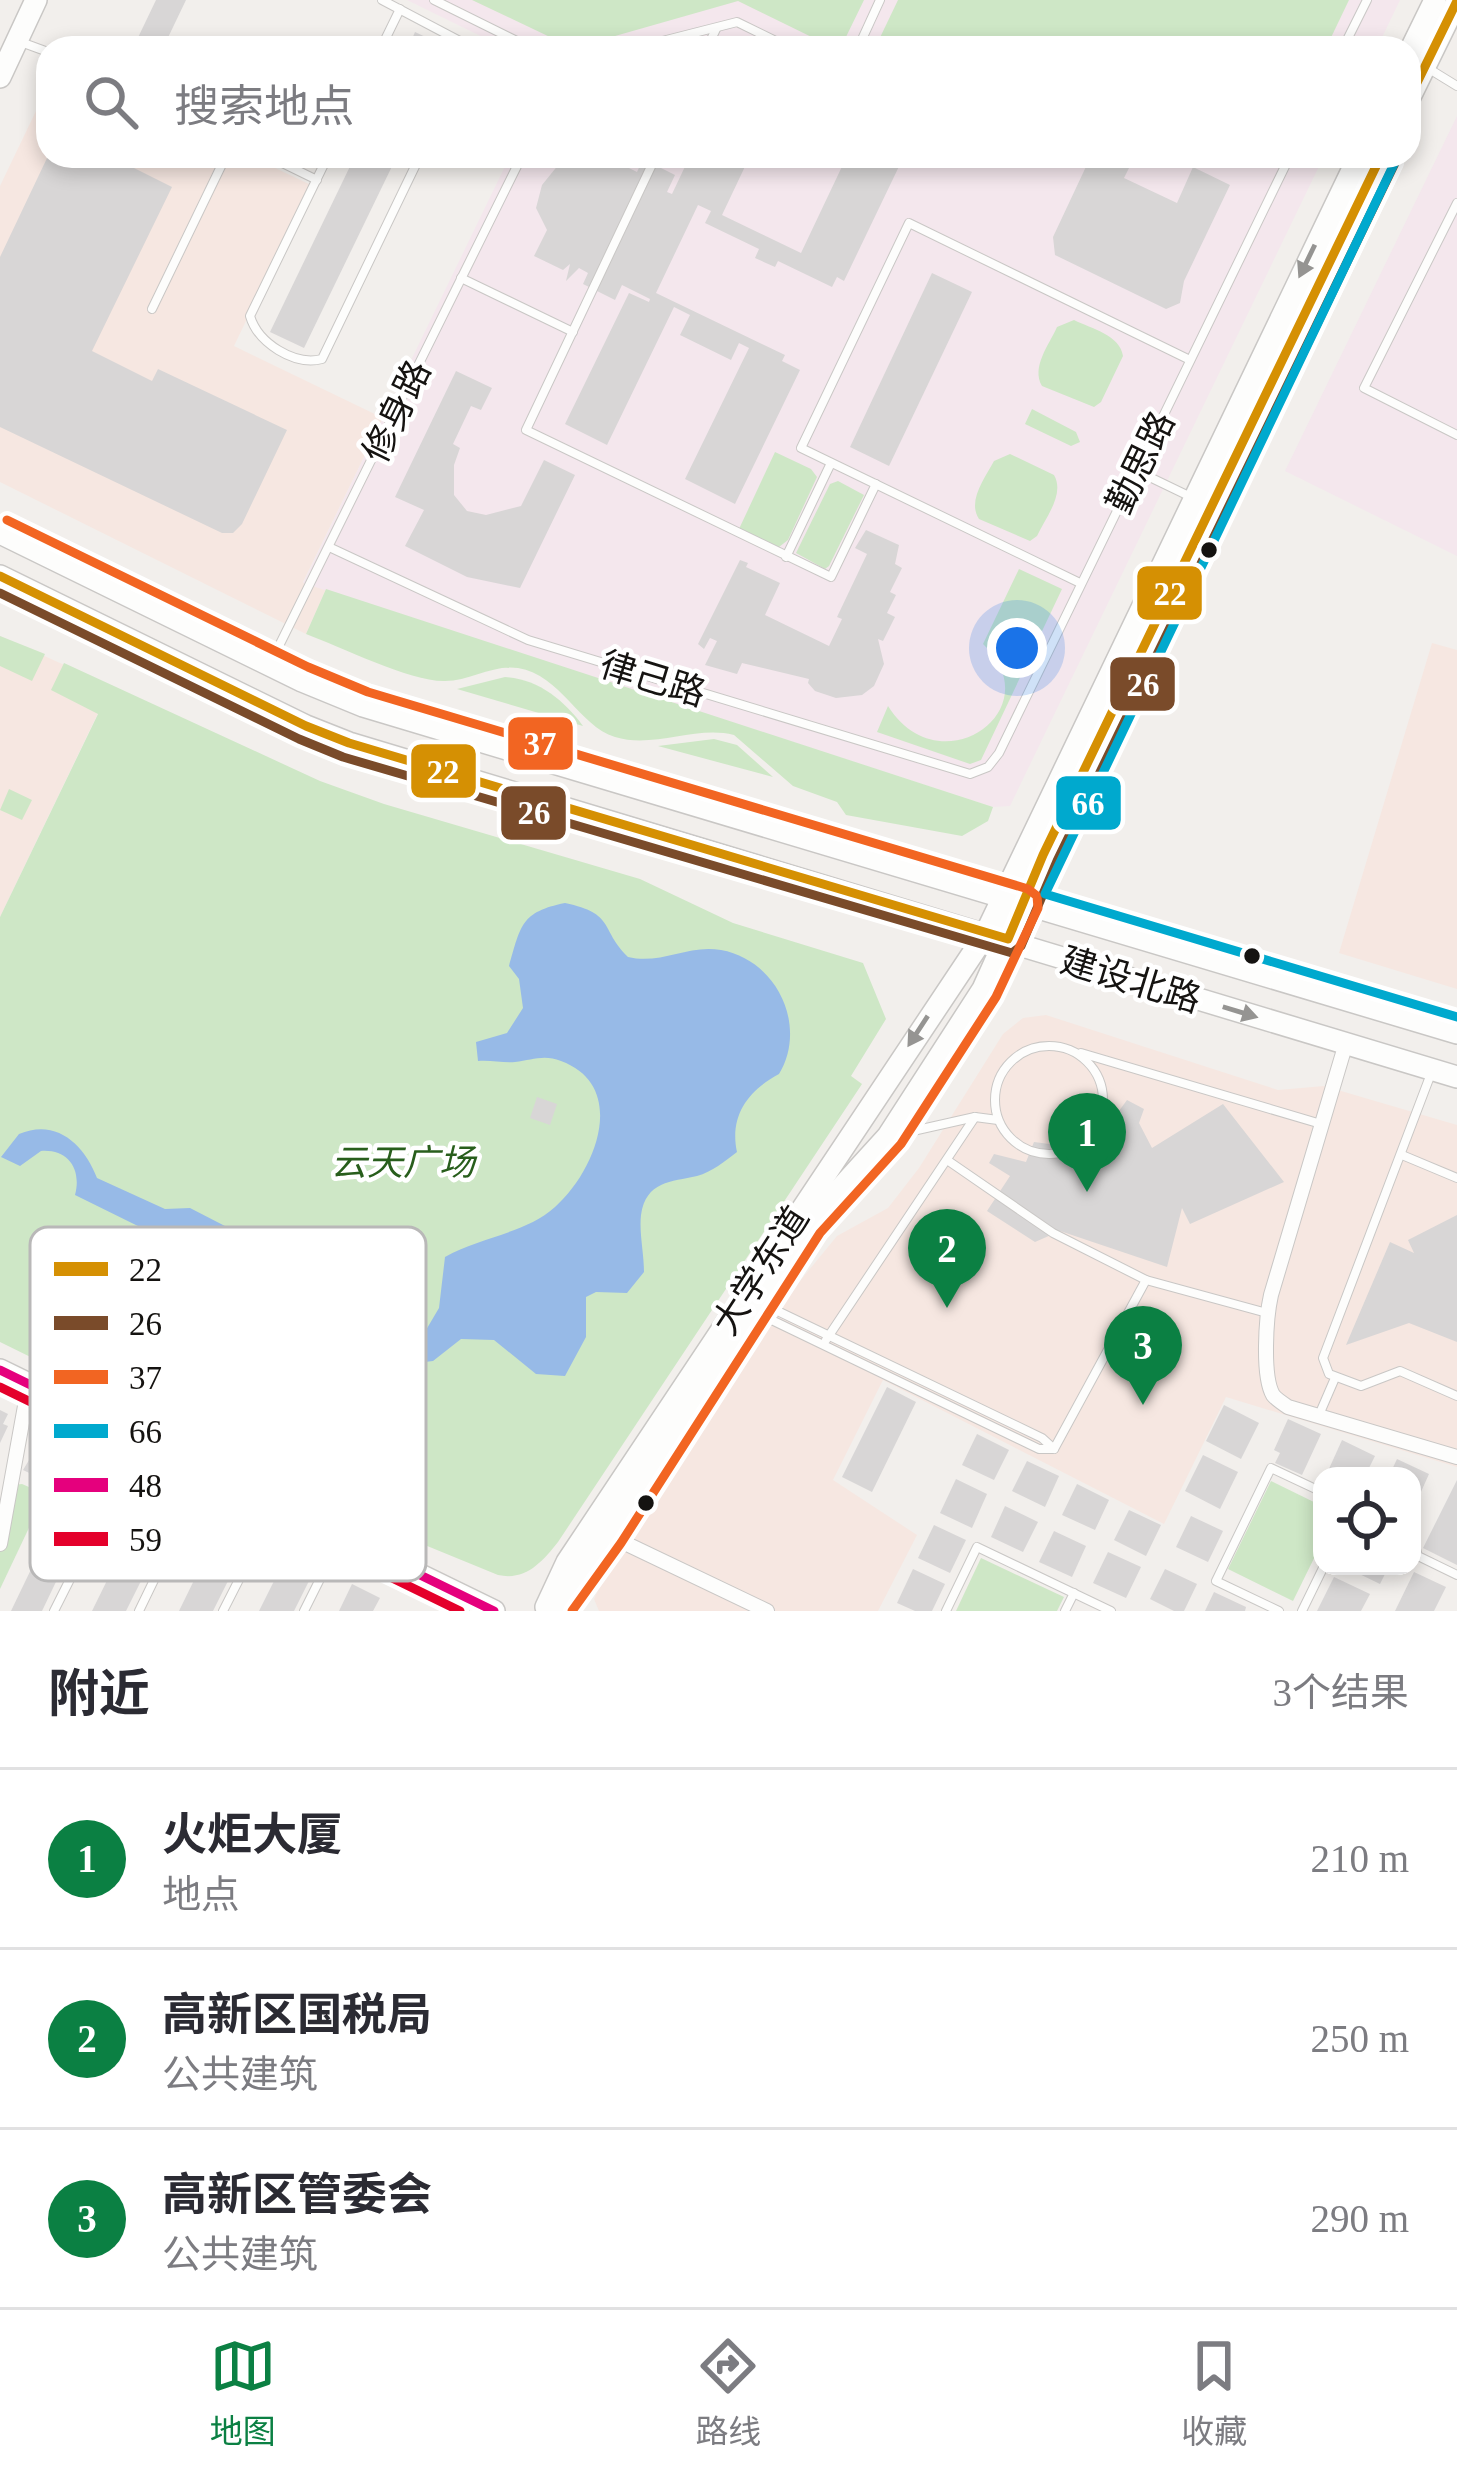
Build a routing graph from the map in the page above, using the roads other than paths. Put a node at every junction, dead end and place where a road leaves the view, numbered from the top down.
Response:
1 (23, 0) edge
2 (36, 0) edge
3 (382, 0) edge
4 (434, 0) edge
5 (880, 0) edge
6 (1367, 0) edge
7 (1435, 0) edge
8 (1457, 1) edge
9 (400, 9) junction
10 (717, 27) junction
11 (1449, 32) edge
12 (387, 36) edge
13 (451, 36) edge
14 (507, 36) edge
15 (682, 36) edge
16 (713, 36) edge
17 (766, 36) edge
18 (864, 36) edge
19 (1349, 36) edge
20 (8, 45) edge
21 (1421, 47) edge
22 (1421, 56) edge
23 (1421, 63) edge
24 (0, 76) edge
25 (1457, 86) edge
26 (220, 168) edge
27 (292, 168) edge
28 (322, 168) edge
29 (415, 168) edge
30 (515, 168) edge
31 (650, 168) edge
32 (1284, 168) edge
33 (1353, 168) edge
34 (1375, 168) edge
35 (316, 180) junction
36 (1457, 202) edge
37 (461, 278) junction
38 (152, 309) dead end
39 (573, 332) junction
40 (1190, 360) junction
41 (1457, 435) edge
42 (831, 463) junction
43 (1136, 470) junction
44 (876, 484) junction
45 (1192, 498) junction
46 (0, 533) edge
47 (329, 548) junction
48 (786, 557) junction
49 (0, 576) edge
50 (1080, 583) junction
51 (269, 665) junction
52 (988, 766) joint
53 (1014, 901) junction
54 (985, 934) junction
55 (1008, 939) junction
56 (1457, 1034) edge
57 (1346, 1043) junction
58 (1081, 1052) junction
59 (1432, 1070) junction
60 (1457, 1077) edge
61 (975, 1117) junction
62 (1000, 1120) junction
63 (1321, 1124) junction
64 (888, 1136) junction
65 (1402, 1155) junction
66 (947, 1160) junction
67 (1457, 1178) edge
68 (1146, 1280) junction
69 (756, 1307) junction
70 (1267, 1313) junction
71 (830, 1337) junction
72 (821, 1344) junction
73 (0, 1370) edge
74 (1335, 1378) junction
75 (29, 1384) joint
76 (1457, 1396) edge
77 (1319, 1416) junction
78 (1054, 1449) junction
79 (1456, 1453) edge
80 (6, 1474) edge
81 (1313, 1488) edge
82 (608, 1535) junction
83 (0, 1544) edge
84 (1421, 1557) edge
85 (1320, 1575) edge
86 (1457, 1575) edge
87 (426, 1578) edge
88 (69, 1581) edge
89 (154, 1581) edge
90 (238, 1581) edge
91 (319, 1581) edge
92 (1074, 1594) junction
93 (54, 1611) edge
94 (139, 1611) edge
95 (223, 1611) edge
96 (304, 1611) edge
97 (494, 1611) edge
98 (548, 1611) edge
99 (767, 1611) edge
100 (946, 1611) edge
101 (1065, 1611) edge
102 (1111, 1611) edge
103 (1279, 1611) edge
104 (1302, 1611) edge

1 - 20 main road
2 - 20 main road
3 - 9 lane
4 - 14 lane
5 - 18 lane
6 - 19 lane
7 - 21 main road
8 - 11 main road
9 - 12 lane
9 - 13 lane
10 - 15 lane
10 - 16 lane
10 - 17 lane
11 - 22 main road
20 - 24 main road
23 - 25 lane
26 - 38 lane
27 - 35 lane
28 - 35 lane
29 - 35 lane
30 - 37 lane, 修身路
31 - 39 lane
32 - 40 lane, 勤思路
33 -> 45 main road
34 - 53 main road
36 - 41 lane
37 - 39 lane
37 - 47 lane, 修身路
39 - 48 lane
40 - 42 lane
40 - 43 lane, 勤思路
42 - 44 lane
42 - 48 lane
43 - 45 lane
43 - 50 lane, 勤思路
44 - 48 lane
44 - 50 lane
45 - 53 main road
46 - 51 main road, 建设北路
47 - 51 lane, 修身路
47 - 52 lane, 律己路
49 - 54 main road, 建设北路
50 - 52 lane, 勤思路
51 - 53 main road, 建设北路
53 - 54 main road, 大学东道
53 - 55 main road, 大学东道
53 - 56 main road, 建设北路
54 - 55 main road, 建设北路
54 -> 98 main road, 大学东道
55 -> 57 main road, 建设北路
55 - 64 main road, 大学东道
57 - 59 main road, 建设北路
57 - 63 street
58 - 62 lane
58 - 62 lane
58 - 63 lane
59 - 60 main road, 建设北路
59 - 65 lane
61 - 62 lane
61 - 64 lane
61 - 66 lane
63 - 70 street
64 - 69 main road, 大学东道
65 - 67 lane
65 - 74 lane
66 - 68 lane
66 - 71 lane
68 - 70 lane
68 - 78 lane
69 - 71 lane
69 - 72 lane
69 - 82 main road, 大学东道
70 - 77 street
71 - 72 lane
71 - 78 lane
72 - 78 lane
73 - 75 main road
74 - 76 lane
74 - 77 lane
75 - 80 street
77 - 79 street
80 - 83 street
81 - 103 lane
82 - 98 main road, 大学东道
82 - 99 street
84 - 86 lane
85 - 104 lane
87 - 97 main road
88 - 93 lane
89 - 94 lane
90 - 95 lane
91 - 96 lane
92 - 100 lane
92 - 101 lane
92 - 102 lane

